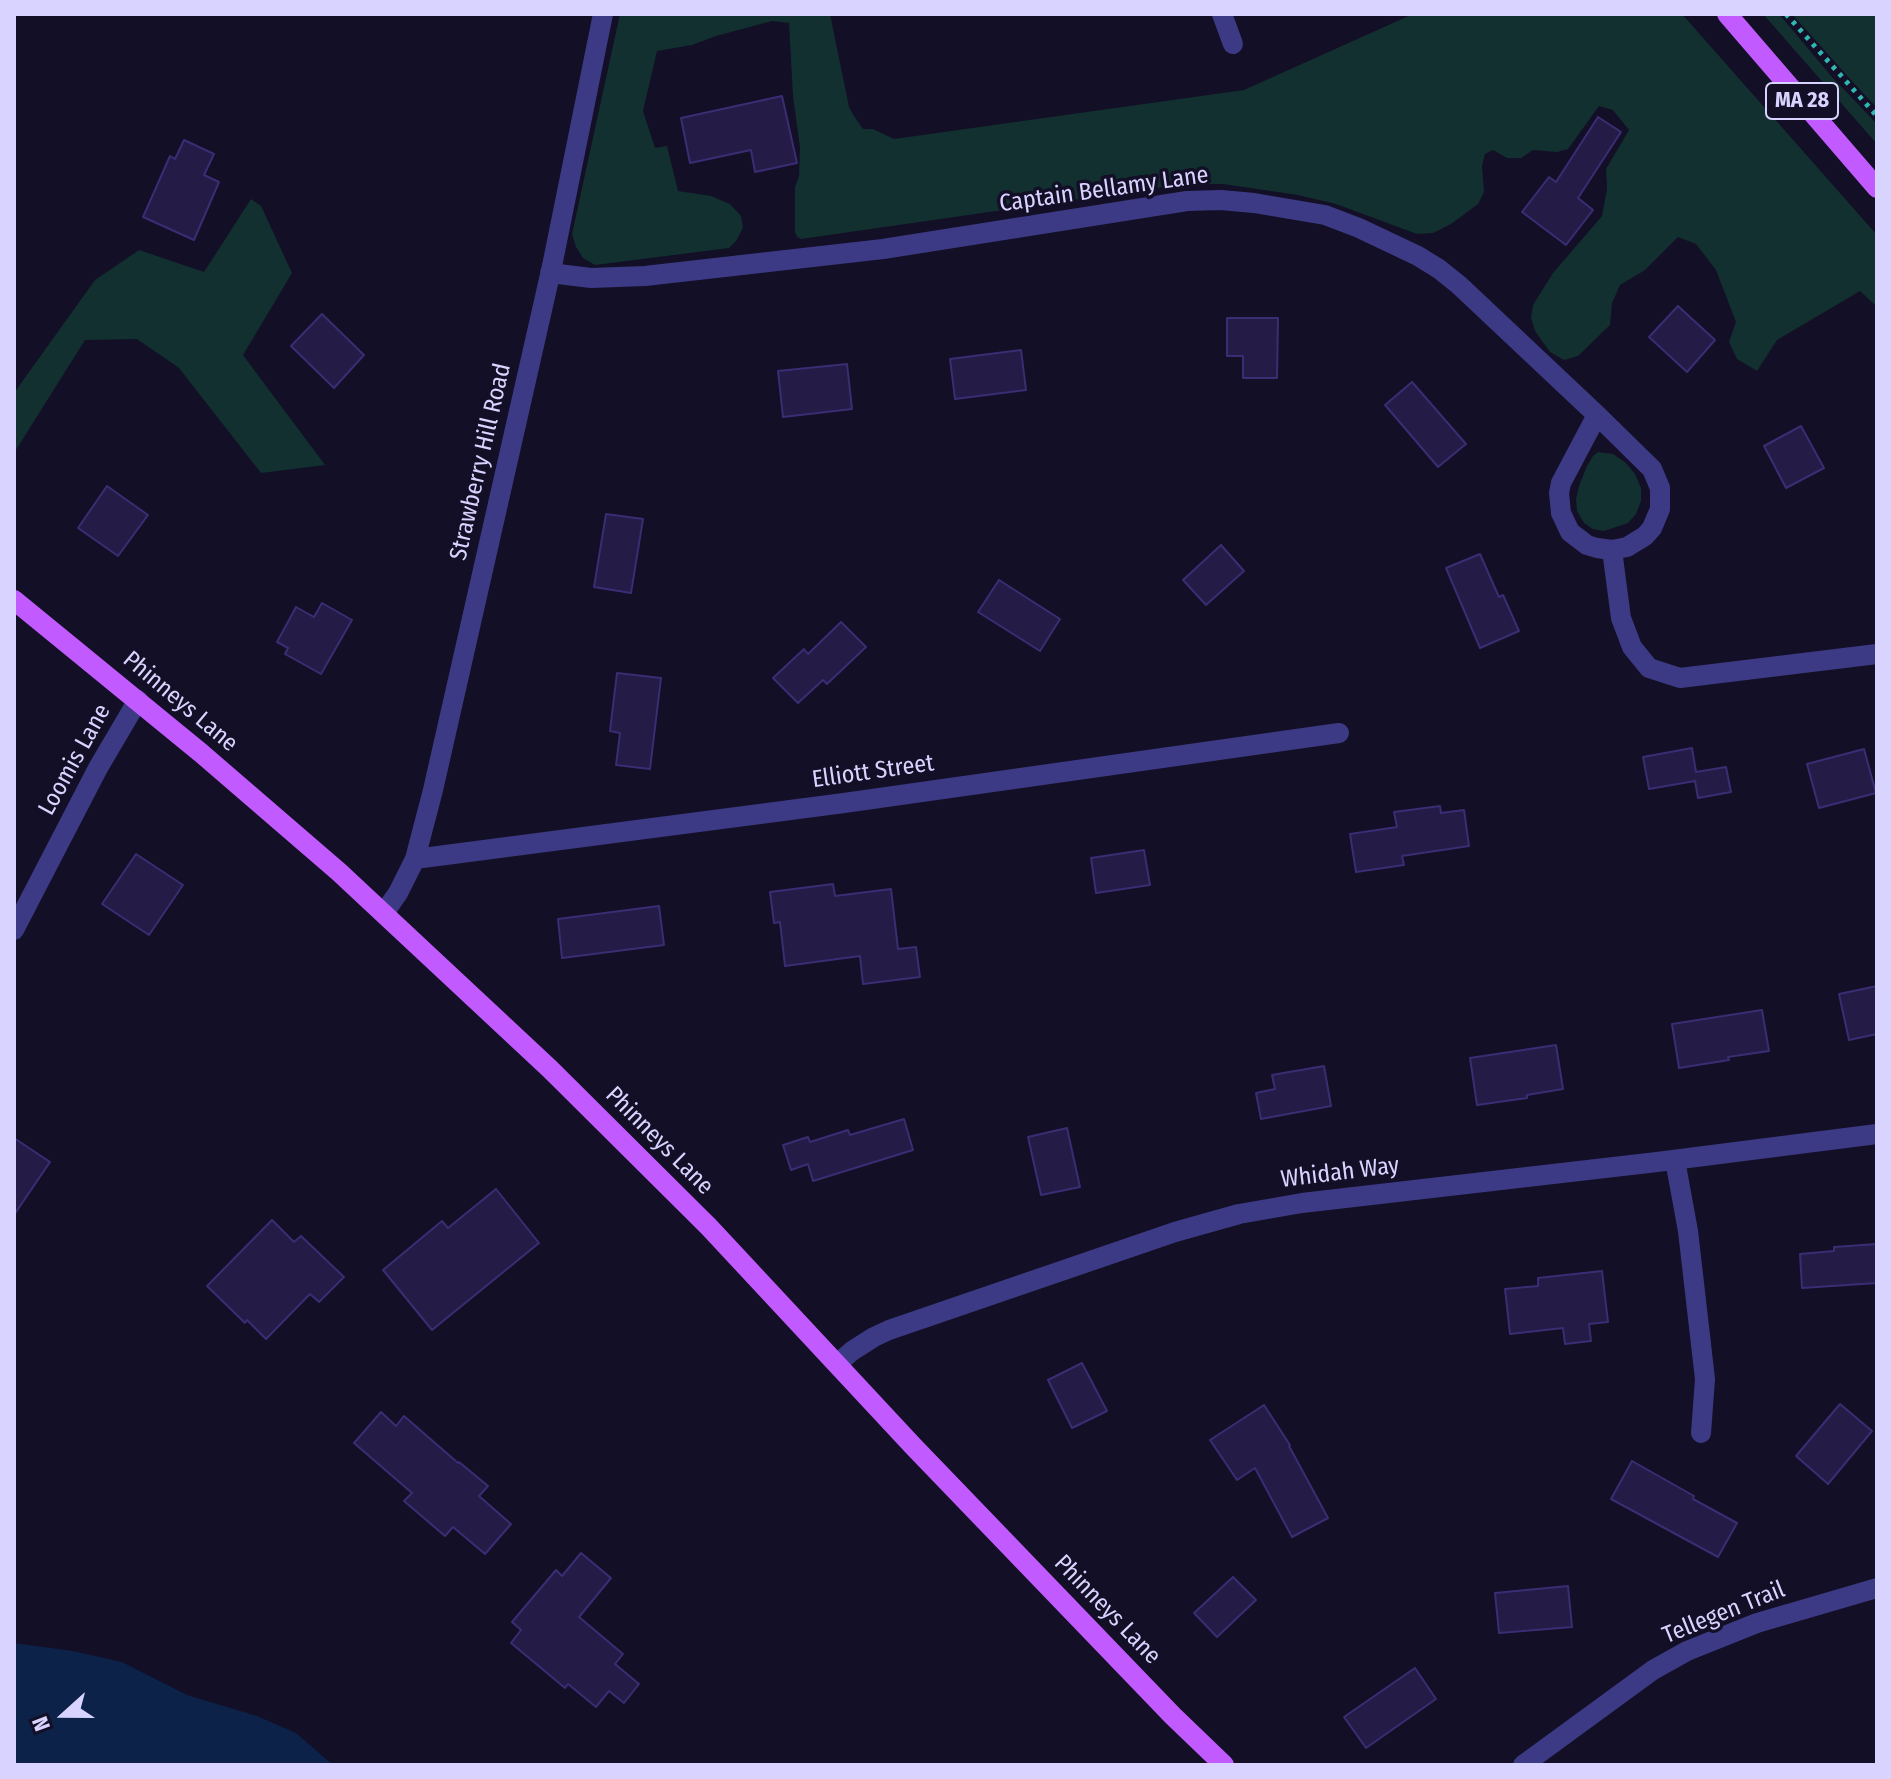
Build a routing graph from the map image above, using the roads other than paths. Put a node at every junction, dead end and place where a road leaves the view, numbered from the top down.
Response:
1 (603, 14) edge
2 (1222, 14) edge
3 (1727, 14) edge
4 (1233, 44) dead end
5 (1877, 188) edge
6 (550, 273) junction
7 (1597, 415) junction
8 (1612, 550) junction
9 (14, 600) edge
10 (1877, 654) edge
11 (138, 700) junction
12 (1339, 733) dead end
13 (415, 859) junction
14 (384, 913) junction
15 (14, 930) edge
16 (1877, 1134) edge
17 (1675, 1160) junction
18 (837, 1364) junction
19 (1701, 1433) dead end
20 (1877, 1588) edge
21 (1220, 1764) edge
22 (1523, 1765) edge

1 - 6 street, Strawberry Hill Road
2 - 4 street
3 - 5 main road, MA 28
6 - 7 street, Captain Bellamy Lane
6 - 13 street, Strawberry Hill Road
7 - 8 street
7 - 8 street, Captain Bellamy Lane
8 - 10 street
9 - 11 main road, Phinneys Lane
11 - 14 main road, Phinneys Lane
11 - 15 street, Loomis Lane
12 - 13 street, Elliott Street
13 - 14 street, Strawberry Hill Road
14 - 18 main road, Phinneys Lane
16 - 17 street, Whidah Way
17 - 18 street, Whidah Way
17 - 19 street
18 - 21 main road, Phinneys Lane
20 - 22 street, Tellegen Trail

